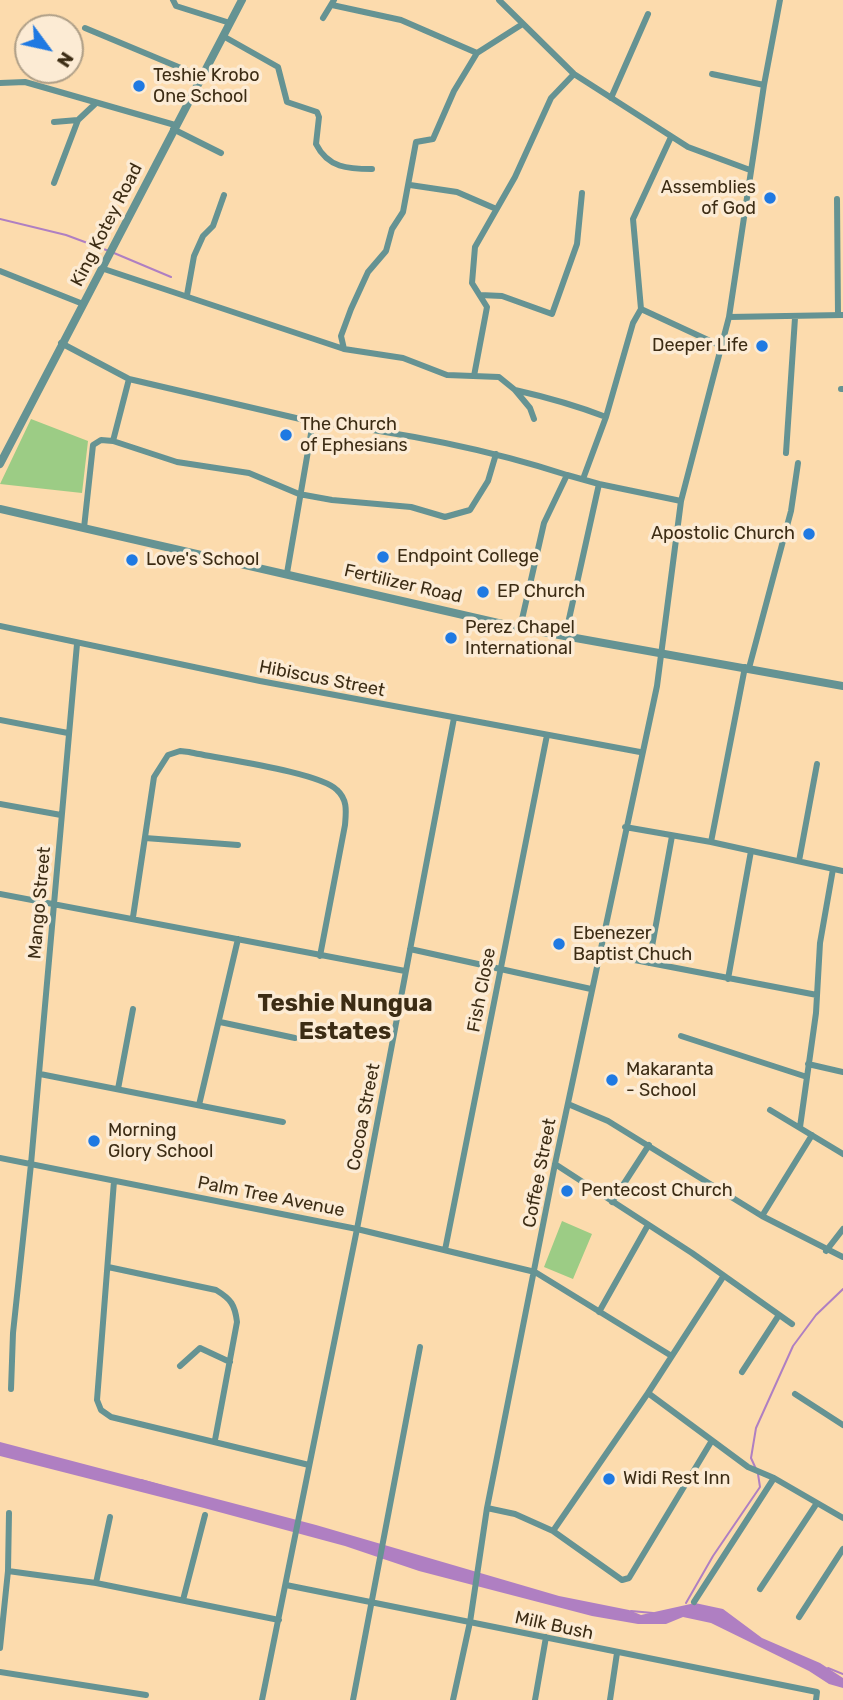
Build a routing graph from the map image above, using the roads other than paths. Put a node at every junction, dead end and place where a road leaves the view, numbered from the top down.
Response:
1 (173, 0) edge
2 (242, 0) edge
3 (499, 0) edge
4 (780, 0) edge
5 (333, 2) edge
6 (648, 14) dead end
7 (323, 18) dead end
8 (230, 23) junction
9 (521, 24) junction
10 (85, 28) dead end
11 (223, 36) junction
12 (477, 53) junction
13 (574, 74) junction
14 (712, 74) dead end
15 (200, 76) junction
16 (0, 83) edge
17 (764, 85) junction
18 (611, 98) junction
19 (95, 104) junction
20 (78, 120) junction
21 (54, 122) dead end
22 (174, 127) junction
23 (671, 137) junction
24 (221, 153) dead end
25 (372, 169) dead end
26 (750, 170) junction
27 (54, 183) dead end
28 (410, 186) junction
29 (582, 192) dead end
30 (224, 195) dead end
31 (837, 200) dead end
32 (494, 208) junction
33 (840, 246) edge
34 (105, 266) junction
35 (0, 271) edge
36 (187, 295) junction
37 (480, 295) junction
38 (83, 304) junction
39 (641, 309) junction
40 (840, 315) edge
41 (729, 317) junction
42 (795, 318) junction
43 (61, 343) junction
44 (721, 346) junction
45 (344, 349) junction
46 (474, 376) junction
47 (130, 379) junction
48 (515, 390) junction
49 (606, 417) junction
50 (534, 419) dead end
51 (313, 422) junction
52 (113, 441) junction
53 (786, 453) dead end
54 (496, 454) junction
55 (798, 463) dead end
56 (0, 464) edge
57 (567, 475) junction
58 (583, 479) junction
59 (599, 484) junction
60 (299, 494) junction
61 (681, 501) junction
62 (0, 509) edge
63 (84, 528) junction
64 (287, 573) junction
65 (0, 626) edge
66 (520, 628) junction
67 (565, 637) junction
68 (77, 644) junction
69 (661, 652) junction
70 (747, 667) junction
71 (843, 686) edge
72 (454, 718) junction
73 (0, 720) edge
74 (68, 733) junction
75 (547, 735) junction
76 (640, 752) junction
77 (817, 764) dead end
78 (0, 804) edge
79 (61, 815) junction
80 (625, 827) junction
81 (672, 836) junction
82 (145, 838) junction
83 (711, 842) junction
84 (237, 845) dead end
85 (751, 851) junction
86 (799, 861) junction
87 (833, 869) junction
88 (843, 871) edge
89 (0, 894) edge
90 (54, 903) junction
91 (133, 917) junction
92 (238, 939) junction
93 (410, 949) junction
94 (598, 953) junction
95 (320, 956) junction
96 (649, 963) junction
97 (500, 970) junction
98 (405, 971) junction
99 (728, 979) junction
100 (591, 989) junction
101 (817, 995) junction
102 (133, 1009) dead end
103 (220, 1022) junction
104 (681, 1036) dead end
105 (295, 1038) dead end
106 (808, 1064) junction
107 (843, 1072) edge
108 (40, 1074) junction
109 (807, 1077) junction
110 (118, 1089) junction
111 (568, 1104) junction
112 (199, 1105) junction
113 (770, 1110) dead end
114 (283, 1122) dead end
115 (800, 1127) junction
116 (812, 1135) junction
117 (649, 1145) junction
118 (843, 1154) edge
119 (0, 1158) edge
120 (31, 1164) junction
121 (555, 1164) junction
122 (114, 1181) junction
123 (612, 1202) junction
124 (762, 1216) junction
125 (648, 1225) junction
126 (357, 1229) junction
127 (843, 1229) edge
128 (445, 1250) junction
129 (826, 1251) junction
130 (843, 1257) edge
131 (108, 1267) junction
132 (535, 1272) junction
133 (723, 1277) junction
134 (599, 1312) junction
135 (779, 1315) junction
136 (792, 1324) dead end
137 (420, 1347) dead end
138 (670, 1355) junction
139 (230, 1362) junction
140 (180, 1366) dead end
141 (742, 1372) dead end
142 (11, 1389) dead end
143 (648, 1393) junction
144 (795, 1394) dead end
145 (843, 1425) edge
146 (215, 1440) junction
147 (711, 1442) junction
148 (309, 1465) junction
149 (774, 1478) junction
150 (817, 1503) junction
151 (487, 1508) junction
152 (9, 1513) dead end
153 (205, 1515) dead end
154 (110, 1517) dead end
155 (843, 1518) edge
156 (553, 1531) junction
157 (843, 1549) edge
158 (8, 1571) junction
159 (96, 1583) junction
160 (286, 1585) junction
161 (760, 1589) dead end
162 (183, 1600) junction
163 (694, 1601) dead end
164 (373, 1603) junction
165 (799, 1616) dead end
166 (279, 1620) junction
167 (470, 1622) junction
168 (546, 1637) junction
169 (0, 1648) edge
170 (617, 1654) junction
171 (0, 1672) edge
172 (146, 1695) dead end
173 (816, 1696) edge
174 (262, 1700) edge
175 (353, 1700) edge
176 (453, 1700) edge
177 (535, 1700) edge
178 (610, 1700) edge

1 - 8 street
2 - 8 street, King Kotey Road
3 - 9 street
4 - 17 street, Coffee Street
5 - 7 street
5 - 12 street
6 - 18 street
8 - 11 street, King Kotey Road
9 - 12 street
9 - 13 street
10 - 15 street
11 - 15 street, King Kotey Road
11 - 25 street
12 - 28 street
13 - 18 street
13 - 32 street
14 - 17 street
15 - 22 street, King Kotey Road
16 - 19 street
17 - 26 street, Coffee Street
18 - 23 street
19 - 20 street
19 - 22 street
20 - 21 street
20 - 27 street
22 - 24 street
22 - 34 street, King Kotey Road
23 - 26 street
23 - 39 street
26 - 41 street, Coffee Street
28 - 32 street
28 - 45 street
29 - 37 street
30 - 36 street
31 - 33 street
32 - 37 street
33 - 40 street
34 - 36 street
34 - 38 street, King Kotey Road
35 - 38 street
36 - 45 street
37 - 46 street
38 - 43 street, King Kotey Road
39 - 44 street
39 - 49 street
40 - 42 street
41 - 42 street
41 - 44 street, Coffee Street
42 - 53 street
43 - 47 street
43 - 56 street, King Kotey Road
44 - 61 street, Coffee Street
45 - 46 street
46 - 48 street
47 - 51 street
47 - 52 street
48 - 49 street
48 - 50 street
49 - 58 street
51 - 54 street
51 - 60 street
52 - 60 street
52 - 63 street
54 - 57 street
54 - 60 street
55 - 70 street
57 - 58 street
57 - 66 street
58 - 59 street
59 - 61 street
59 - 67 street
60 - 64 street
61 - 69 street, Coffee Street
62 - 63 street, Fertilizer Road
63 - 64 street, Fertilizer Road
64 - 66 street, Fertilizer Road
65 - 68 street, Hibiscus Street
66 - 67 street, Fertilizer Road
67 - 69 street, Fertilizer Road
68 - 72 street, Hibiscus Street
68 - 74 street, Mango Street
69 - 70 street, Fertilizer Road
69 - 76 street, Coffee Street
70 - 71 street, Fertilizer Road
70 - 83 street
72 - 75 street, Hibiscus Street
72 - 93 street, Cocoa Street
73 - 74 street
74 - 79 street, Mango Street
75 - 76 street, Hibiscus Street
75 - 97 street, Fish Close
76 - 80 street, Coffee Street
77 - 86 street
78 - 79 street
79 - 90 street, Mango Street
80 - 81 street
80 - 94 street, Coffee Street
81 - 83 street
81 - 96 street
82 - 84 street
82 - 91 street
82 - 95 street
83 - 85 street
85 - 86 street
85 - 99 street
86 - 87 street
87 - 88 street
87 - 101 street
89 - 90 street
90 - 91 street
90 - 108 street, Mango Street
91 - 92 street
92 - 95 street
92 - 103 street
93 - 97 street
93 - 98 street, Cocoa Street
94 - 96 street
94 - 100 street, Coffee Street
95 - 98 street
96 - 99 street
97 - 100 street
97 - 128 street, Fish Close
98 - 126 street, Cocoa Street
99 - 101 street
100 - 111 street, Coffee Street
101 - 106 street
102 - 110 street
103 - 105 street
103 - 112 street
104 - 109 street
106 - 107 street
106 - 109 street
108 - 110 street
108 - 120 street, Mango Street
109 - 115 street
110 - 112 street
111 - 117 street
111 - 121 street, Coffee Street
112 - 114 street
113 - 115 street
115 - 116 street
116 - 118 street
116 - 124 street
117 - 123 street
117 - 124 street
119 - 120 street, Palm Tree Avenue
120 - 122 street, Palm Tree Avenue
120 - 142 street, Mango Street
121 - 123 street
121 - 132 street, Coffee Street
122 - 126 street, Palm Tree Avenue
122 - 131 street
123 - 125 street
124 - 129 street
125 - 133 street
125 - 134 street
126 - 128 street, Palm Tree Avenue
126 - 148 street, Cocoa Street
127 - 129 street
128 - 132 street, Palm Tree Avenue
129 - 130 street
131 - 139 street
131 - 146 street
132 - 134 street, Palm Tree Avenue
132 - 151 street, Coffee Street
133 - 135 street
133 - 138 street
134 - 138 street, Palm Tree Avenue
135 - 136 street
135 - 141 street
137 - 164 street
138 - 143 street
139 - 140 street
139 - 146 street
143 - 147 street
143 - 156 street
144 - 145 street
146 - 148 street
147 - 149 street
147 - 156 street
148 - 160 street, Cocoa Street
149 - 150 street
149 - 163 street
150 - 155 street
150 - 161 street
151 - 156 street
151 - 167 street, Coffee Street
152 - 158 street
153 - 162 street
154 - 159 street
157 - 165 street
158 - 159 street
158 - 169 street
159 - 162 street
160 - 164 street, Milk Bush
160 - 166 street
162 - 166 street
164 - 167 street, Milk Bush
164 - 175 street
166 - 174 street
167 - 168 street, Milk Bush
167 - 176 street, Coffee Street
168 - 170 street, Milk Bush
168 - 177 street
170 - 173 street, Milk Bush
170 - 178 street
171 - 172 street

